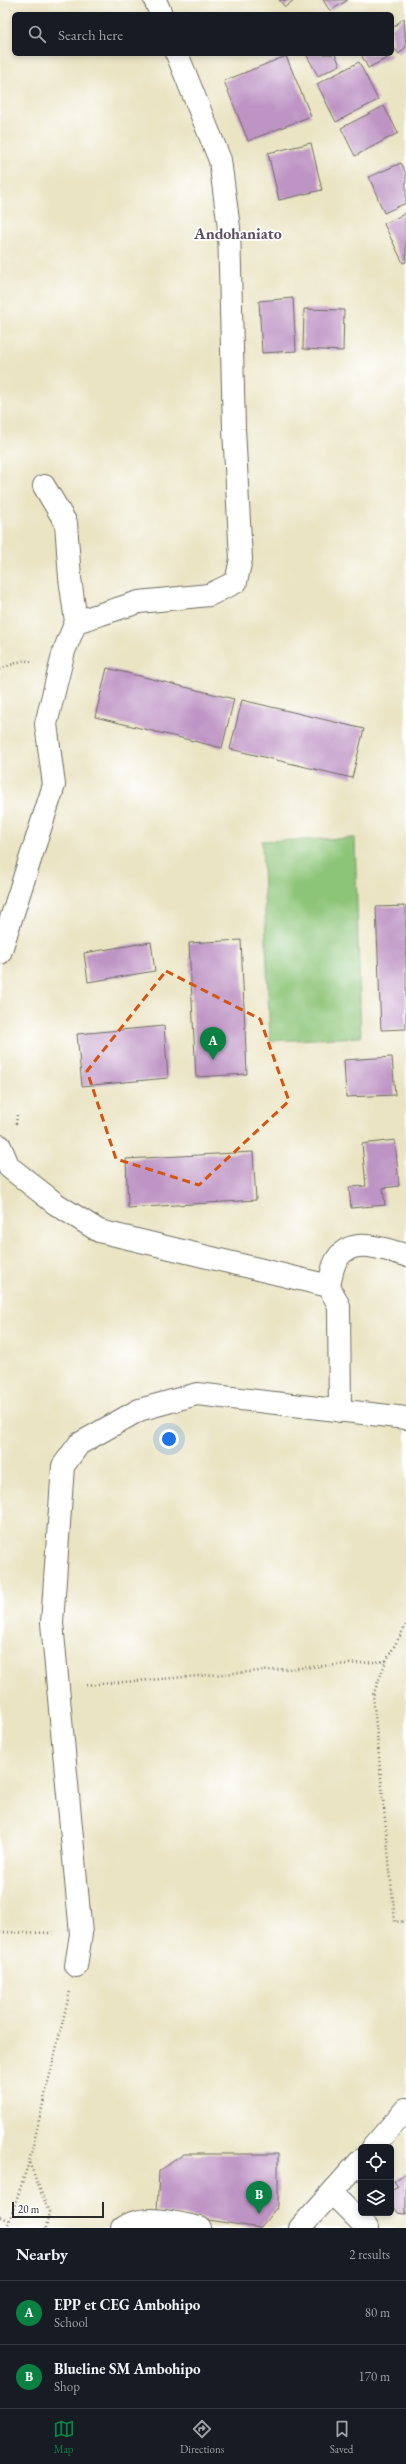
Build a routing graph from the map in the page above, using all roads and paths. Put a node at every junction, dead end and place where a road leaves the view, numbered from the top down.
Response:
1 (155, 0) edge
2 (160, 12) edge
3 (178, 56) edge
4 (44, 486) dead end
5 (76, 622) junction
6 (0, 953) edge
7 (0, 1146) edge
8 (406, 1255) edge
9 (329, 1286) junction
10 (340, 1411) junction
11 (406, 1418) edge
12 (406, 1625) edge
13 (386, 1662) junction
14 (58, 1687) junction
15 (406, 1921) edge
16 (0, 1932) edge
17 (81, 1934) junction
18 (76, 1966) joint
19 (406, 2109) edge
20 (375, 2144) edge
21 (29, 2162) junction
22 (358, 2163) edge
23 (332, 2193) junction
24 (0, 2217) edge
25 (10, 2221) junction
26 (7, 2228) edge
27 (46, 2228) edge
28 (122, 2228) edge
29 (200, 2228) edge
30 (300, 2228) edge
31 (367, 2228) edge

1 - 2 street
3 - 5 street
4 - 5 street
5 - 6 street
7 - 9 street
8 - 9 street
9 - 10 street
10 - 11 street
10 - 14 street
12 - 13 path
13 - 14 path
13 - 15 path
14 - 17 street
16 - 17 path
17 - 18 street
18 - 21 path
19 - 20 street
21 - 25 path
21 - 27 path
22 - 23 street
23 - 30 street
23 - 31 street
24 - 25 path
25 - 26 path
28 - 29 street

